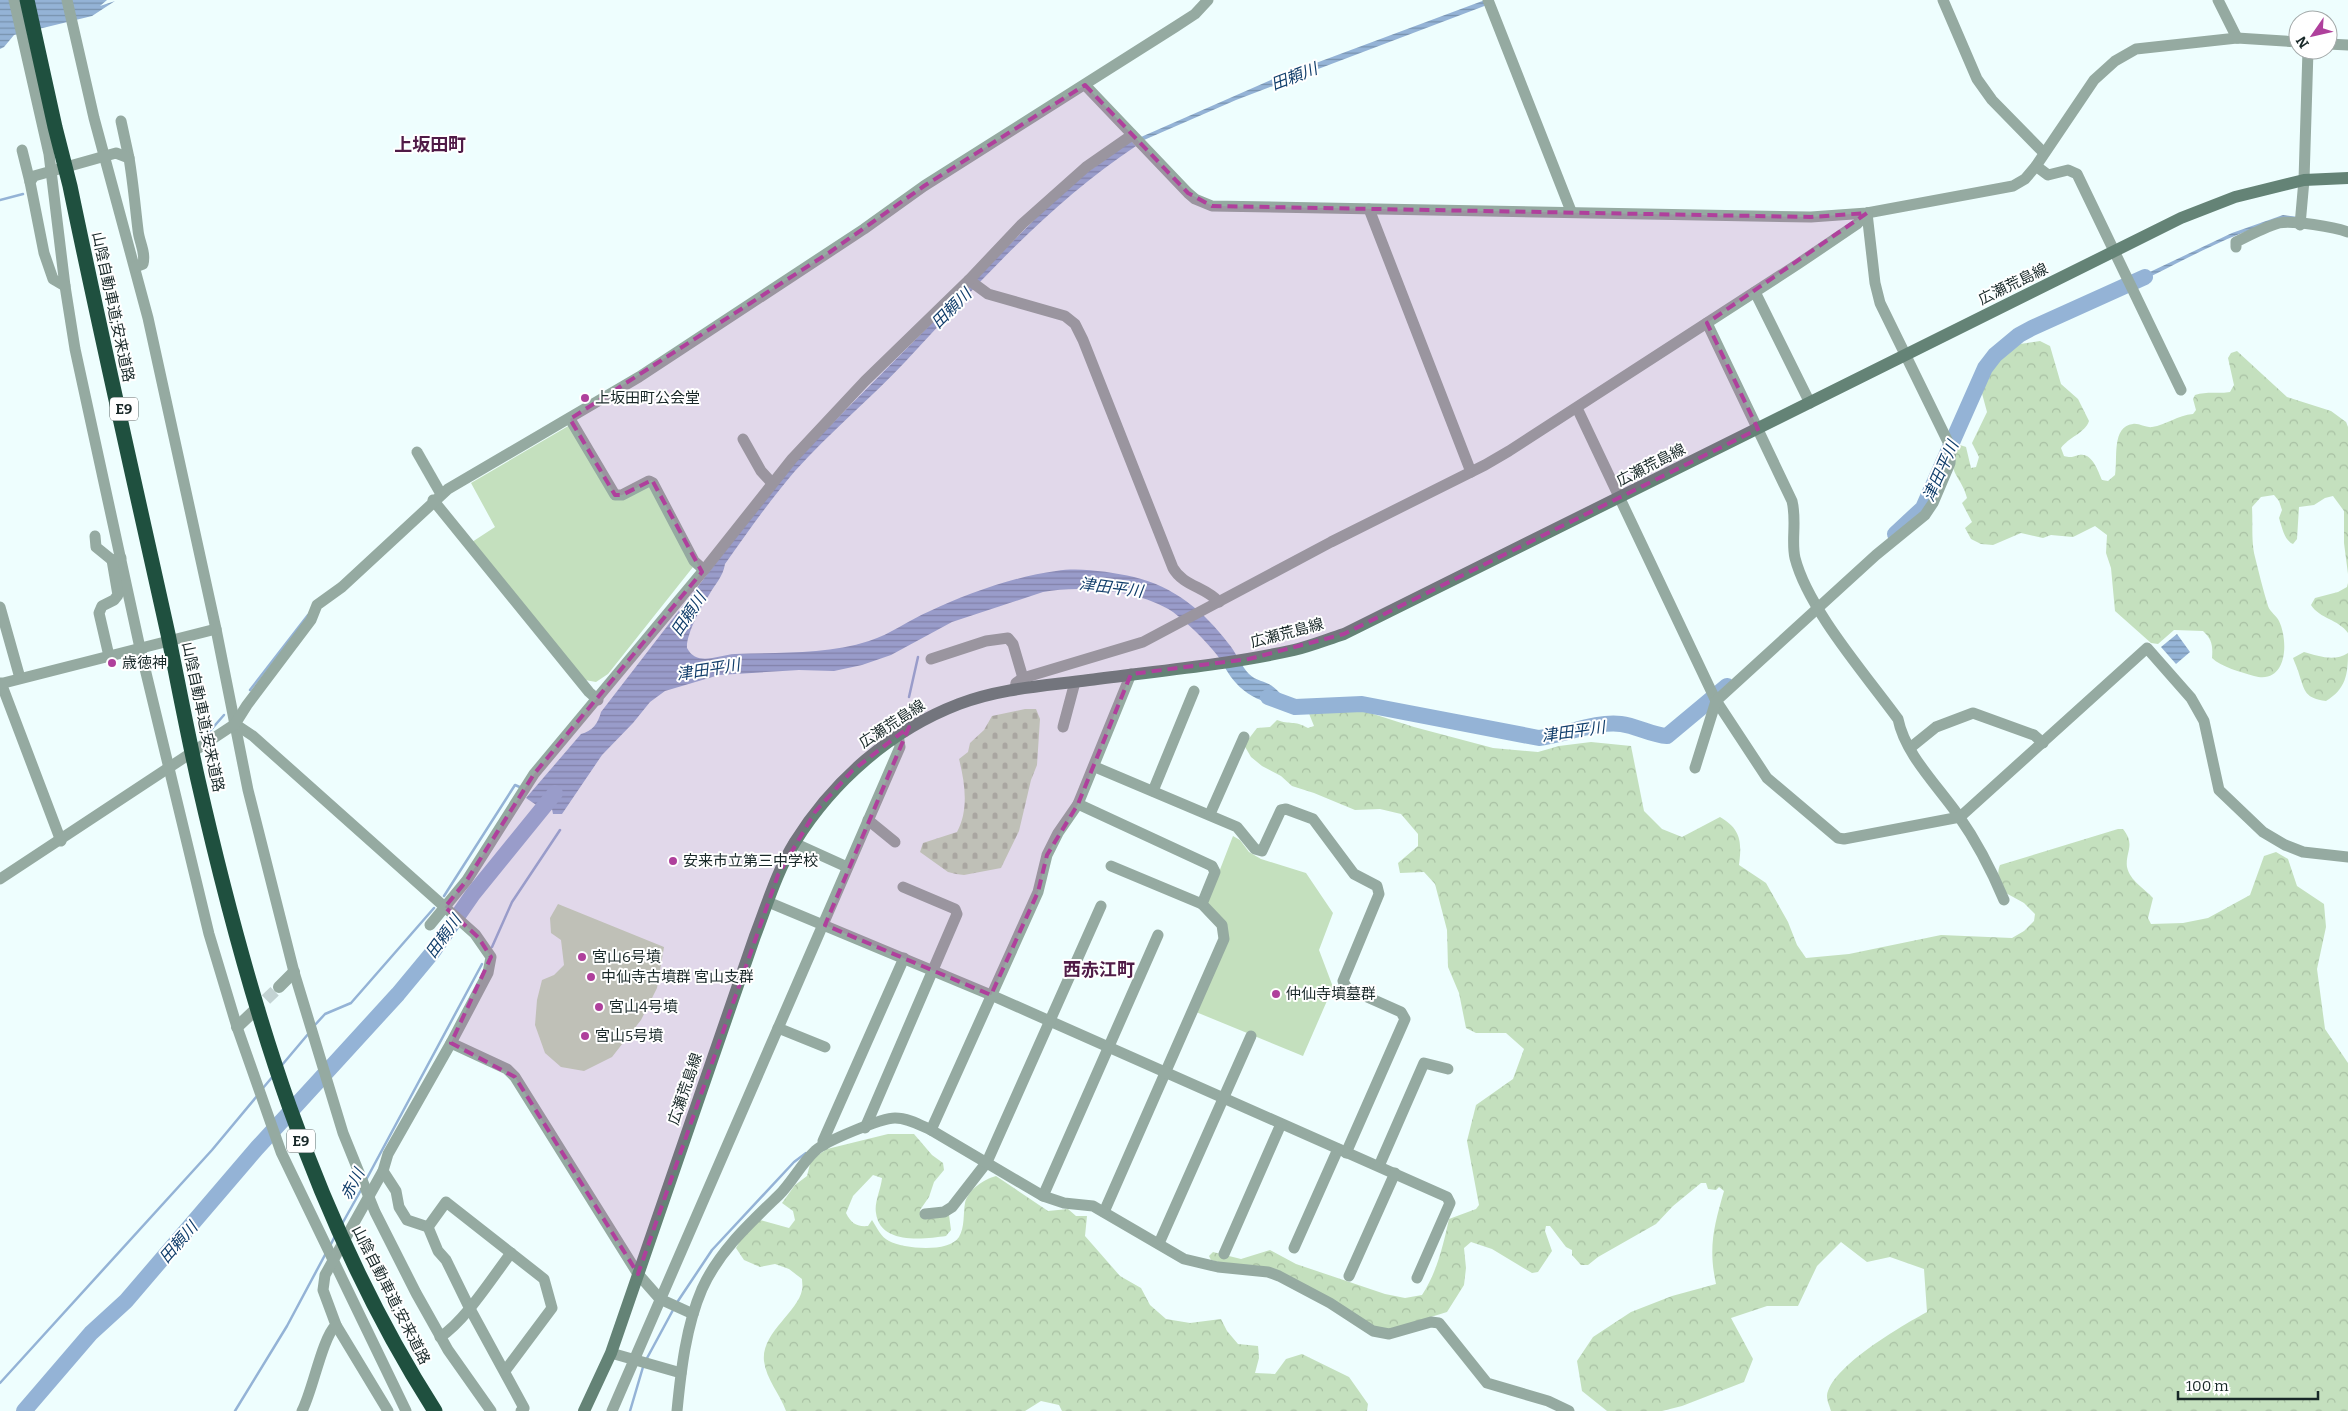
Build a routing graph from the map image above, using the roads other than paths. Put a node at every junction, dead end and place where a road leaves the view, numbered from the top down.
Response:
1 (14, 0) edge
2 (27, 0) edge
3 (34, 0) edge
4 (67, 0) edge
5 (1208, 0) edge
6 (1488, 0) edge
7 (1943, 0) edge
8 (2218, 0) edge
9 (2237, 38) junction
10 (2288, 41) edge
11 (2308, 60) edge
12 (1085, 86) junction
13 (121, 121) dead end
14 (1134, 136) junction
15 (22, 150) dead end
16 (2043, 152) junction
17 (129, 158) junction
18 (2036, 166) junction
19 (2348, 178) edge
20 (2304, 180) junction
21 (30, 182) junction
22 (72, 185) junction
23 (1369, 209) junction
24 (1571, 212) junction
25 (1867, 213) junction
26 (2301, 222) junction
27 (2348, 232) edge
28 (2236, 247) dead end
29 (2115, 252) junction
30 (135, 267) junction
31 (973, 283) junction
32 (64, 286) junction
33 (1755, 292) junction
34 (1707, 323) junction
35 (1904, 356) junction
36 (2181, 390) dead end
37 (1810, 403) junction
38 (1577, 408) junction
39 (570, 419) junction
40 (1758, 429) junction
41 (743, 439) dead end
42 (417, 452) dead end
43 (1471, 472) junction
44 (772, 483) junction
45 (437, 497) junction
46 (1619, 499) junction
47 (95, 536) dead end
48 (116, 559) junction
49 (704, 570) junction
50 (1218, 602) junction
51 (0, 607) edge
52 (1816, 607) junction
53 (216, 630) junction
54 (140, 648) junction
55 (109, 656) junction
56 (931, 658) dead end
57 (1131, 674) junction
58 (20, 678) junction
59 (1022, 678) junction
60 (1075, 682) junction
61 (1, 683) edge
62 (1015, 689) junction
63 (1194, 690) dead end
64 (1714, 698) junction
65 (598, 700) junction
66 (235, 724) junction
67 (1063, 727) dead end
68 (898, 735) junction
69 (1244, 736) dead end
70 (2043, 743) junction
71 (1910, 748) junction
72 (1095, 767) junction
73 (1695, 768) dead end
74 (170, 769) junction
75 (1153, 791) junction
76 (1078, 804) junction
77 (1210, 814) junction
78 (1960, 817) junction
79 (868, 820) junction
80 (59, 838) junction
81 (895, 842) dead end
82 (794, 843) junction
83 (2348, 857) edge
84 (1111, 866) dead end
85 (847, 867) junction
86 (0, 879) edge
87 (903, 887) dead end
88 (2004, 900) dead end
89 (768, 902) junction
90 (1202, 904) junction
91 (1101, 906) dead end
92 (446, 908) junction
93 (430, 925) dead end
94 (825, 925) junction
95 (1158, 935) dead end
96 (904, 958) junction
97 (933, 970) junction
98 (294, 972) junction
99 (279, 987) tunnel mouth
100 (991, 995) junction
101 (260, 1017) junction
102 (1050, 1022) junction
103 (237, 1026) junction
104 (778, 1028) junction
105 (1251, 1036) dead end
106 (451, 1043) junction
107 (825, 1047) dead end
108 (1109, 1047) junction
109 (1448, 1069) dead end
110 (1166, 1072) junction
111 (1223, 1098) junction
112 (1281, 1124) junction
113 (865, 1128) junction
114 (931, 1130) junction
115 (824, 1145) junction
116 (1342, 1151) junction
117 (987, 1162) junction
118 (1379, 1166) junction
119 (383, 1171) junction
120 (1395, 1173) junction
121 (1043, 1196) junction
122 (1104, 1212) junction
123 (925, 1214) dead end
124 (428, 1227) junction
125 (1160, 1241) dead end
126 (1294, 1248) dead end
127 (511, 1253) junction
128 (1224, 1254) dead end
129 (352, 1256) junction
130 (638, 1274) junction
131 (1349, 1276) dead end
132 (1417, 1278) dead end
133 (660, 1299) junction
134 (469, 1307) junction
135 (693, 1314) junction
136 (336, 1325) junction
137 (440, 1337) junction
138 (611, 1353) junction
139 (634, 1360) junction
140 (505, 1371) junction
141 (681, 1373) junction
142 (302, 1411) edge
143 (388, 1411) edge
144 (406, 1411) edge
145 (435, 1411) edge
146 (441, 1411) edge
147 (491, 1411) edge
148 (521, 1411) edge
149 (584, 1411) edge
150 (612, 1411) edge
151 (677, 1411) edge
152 (1569, 1411) edge

1 - 32 street
2 - 22 highway, 山陰自動車道;安来道路 / E9
3 - 22 highway, 山陰自動車道;安来道路 / E9
4 - 30 street
5 - 12 street
6 - 24 street
7 - 16 street
8 - 9 street
9 - 10 street
9 - 16 street
11 - 20 street
12 - 14 street
12 - 39 street
13 - 17 street
14 - 23 street
14 - 31 street
15 - 21 street
16 - 18 street
17 - 21 street
17 - 30 street
18 - 25 street
18 - 29 street
19 - 20 main road, 広瀬荒島線
20 - 26 street
20 - 29 main road, 広瀬荒島線
21 - 32 street
22 - 101 highway, 山陰自動車道;安来道路 / E9
23 - 24 street
23 - 43 street
24 - 25 street
25 - 33 street
25 - 35 street
26 - 27 street
26 - 28 street
29 - 35 main road, 広瀬荒島線
29 - 36 street
30 - 53 street
31 - 44 street
31 - 50 street
32 - 48 street
33 - 34 street
33 - 37 street
34 - 38 street
34 - 40 street
35 - 37 main road, 広瀬荒島線
35 - 52 street
37 - 40 main road, 広瀬荒島線
38 - 43 street
38 - 46 street
39 - 45 street
39 - 49 street
40 - 46 main road, 広瀬荒島線
40 - 52 street
41 - 44 street
42 - 45 street
43 - 50 street
44 - 49 street
45 - 65 street
45 - 66 street
46 - 57 main road, 広瀬荒島線
46 - 64 street
47 - 48 street
48 - 54 street
48 - 55 street
49 - 65 street
50 - 59 street
51 - 58 street
52 - 64 street
52 - 71 street
53 - 54 street
53 - 66 street
54 - 55 street
54 - 74 street
55 - 58 street
56 - 59 street
57 - 60 main road, 広瀬荒島線
57 - 72 street
58 - 61 street
59 - 62 street
60 - 62 main road, 広瀬荒島線
60 - 67 street
61 - 80 street
62 - 68 main road, 広瀬荒島線
63 - 75 street
64 - 73 street
64 - 78 street
65 - 92 street
66 - 74 street
66 - 92 street
66 - 98 street
68 - 79 street
68 - 82 main road, 広瀬荒島線
69 - 77 street
70 - 71 street
70 - 78 street
70 - 83 street
71 - 78 street
72 - 75 street
72 - 76 street
74 - 80 street
74 - 103 street
75 - 77 street
76 - 90 street
76 - 100 street
77 - 116 street
78 - 88 street
79 - 81 street
79 - 85 street
80 - 86 street
82 - 85 street
82 - 89 main road, 広瀬荒島線
84 - 90 street
85 - 94 street
87 - 97 street
89 - 94 street
89 - 130 main road, 広瀬荒島線
90 - 110 street
91 - 102 street
92 - 93 street
92 - 106 street
94 - 96 street
94 - 104 street
95 - 108 street
96 - 97 street
96 - 115 street
97 - 100 street
97 - 113 street
98 - 99 street
98 - 137 street
100 - 102 street
100 - 114 street
101 - 103 street
101 - 129 highway, 山陰自動車道;安来道路 / E9
102 - 108 street
102 - 117 street
103 - 144 street
104 - 107 street
104 - 133 street
105 - 111 street
106 - 119 street
106 - 130 street
108 - 110 street
108 - 121 street
109 - 118 street
110 - 111 street
110 - 122 street
111 - 112 street
111 - 125 street
112 - 116 street
112 - 128 street
113 - 114 street
113 - 115 street
114 - 117 street
115 - 135 street
116 - 118 street
116 - 126 street
117 - 121 street
117 - 123 street
118 - 120 street
119 - 124 street
119 - 136 street
120 - 131 street
120 - 132 street
121 - 122 street
122 - 152 street
124 - 127 street
124 - 134 street
127 - 134 street
127 - 140 street
129 - 145 highway, 山陰自動車道;安来道路 / E9
129 - 146 highway, 山陰自動車道;安来道路 / E9
130 - 133 street
130 - 138 main road, 広瀬荒島線
133 - 135 street
133 - 139 street
134 - 137 street
134 - 140 street
135 - 141 street
136 - 142 street
136 - 143 street
137 - 147 street
138 - 139 street
138 - 149 main road, 広瀬荒島線
139 - 141 street
139 - 150 street
140 - 148 street
141 - 151 street

